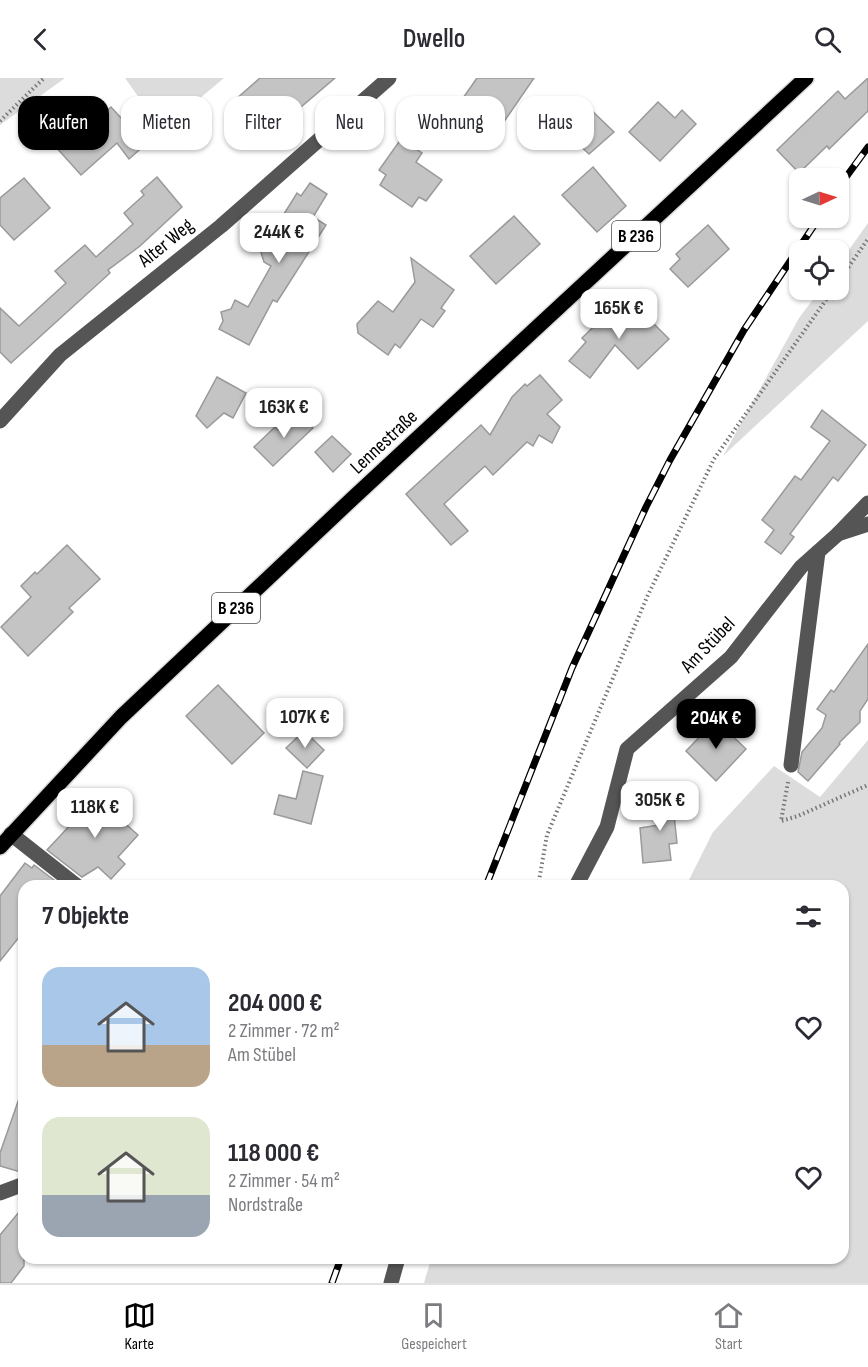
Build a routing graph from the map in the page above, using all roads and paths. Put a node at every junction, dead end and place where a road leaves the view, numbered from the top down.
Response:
1 (44, 78) edge
2 (389, 78) edge
3 (806, 78) edge
4 (0, 121) edge
5 (868, 239) edge
6 (849, 266) edge
7 (826, 300) edge
8 (0, 421) edge
9 (868, 503) edge
10 (868, 524) edge
11 (838, 534) junction
12 (818, 552) junction
13 (791, 765) joint
14 (868, 785) edge
15 (4, 840) edge
16 (67, 880) edge
17 (539, 880) edge
18 (579, 880) edge
19 (18, 1186) edge
20 (0, 1193) edge
21 (396, 1264) edge
22 (391, 1283) edge

1 - 4 path
2 - 8 street, Alter Weg
3 - 15 main road, Lennestraße / B 236
5 - 6 path
7 - 17 path
9 - 11 street, Am Stübel
10 - 11 street, Am Stübel
11 - 12 street, Am Stübel
12 - 13 street
12 - 18 street, Am Stübel
13 - 14 path
15 - 16 street
19 - 20 street
21 - 22 street

